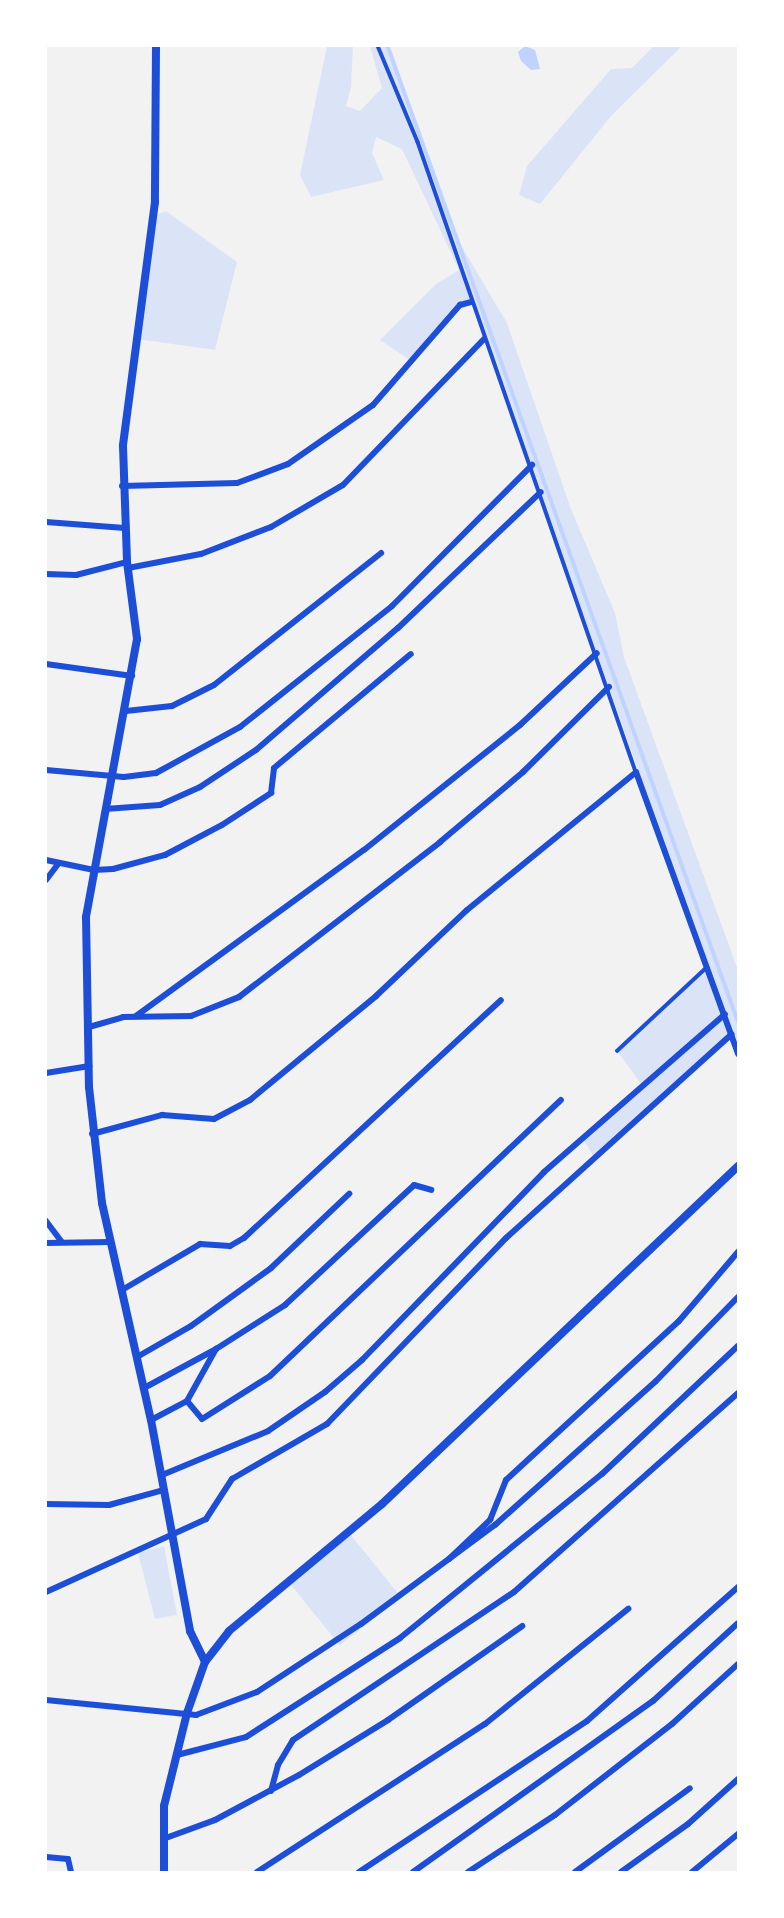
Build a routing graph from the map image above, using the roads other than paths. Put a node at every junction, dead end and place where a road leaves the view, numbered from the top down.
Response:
1 (156, 46) edge
2 (378, 46) edge
3 (471, 302) junction
4 (484, 339) junction
5 (532, 465) junction
6 (122, 486) junction
7 (541, 492) junction
8 (46, 522) edge
9 (125, 528) junction
10 (381, 553) dead end
11 (127, 565) junction
12 (46, 574) edge
13 (597, 653) junction
14 (411, 654) dead end
15 (46, 664) edge
16 (132, 676) junction
17 (609, 687) junction
18 (126, 711) junction
19 (46, 770) edge
20 (636, 772) junction
21 (113, 774) junction
22 (105, 809) junction
23 (46, 860) edge
24 (59, 863) junction
25 (94, 870) junction
26 (46, 880) edge
27 (708, 965) junction
28 (501, 1000) dead end
29 (725, 1014) junction
30 (136, 1016) junction
31 (89, 1027) junction
32 (732, 1034) junction
33 (617, 1051) dead end
34 (738, 1054) edge
35 (89, 1066) junction
36 (46, 1073) edge
37 (561, 1100) dead end
38 (92, 1134) junction
39 (738, 1166) edge
40 (431, 1189) dead end
41 (349, 1194) dead end
42 (46, 1221) edge
43 (61, 1241) junction
44 (110, 1242) junction
45 (46, 1243) edge
46 (738, 1252) edge
47 (122, 1290) junction
48 (738, 1297) edge
49 (738, 1346) edge
50 (216, 1349) junction
51 (137, 1357) junction
52 (144, 1388) junction
53 (738, 1393) edge
54 (187, 1401) junction
55 (151, 1420) junction
56 (162, 1475) junction
57 (164, 1490) junction
58 (46, 1504) edge
59 (172, 1535) junction
60 (446, 1564) junction
61 (738, 1587) edge
62 (46, 1592) edge
63 (628, 1609) dead end
64 (738, 1623) edge
65 (522, 1626) dead end
66 (205, 1662) junction
67 (738, 1664) edge
68 (46, 1700) edge
69 (187, 1713) junction
70 (177, 1755) junction
71 (738, 1779) edge
72 (690, 1788) dead end
73 (271, 1791) junction
74 (738, 1834) edge
75 (163, 1839) junction
76 (46, 1857) edge
77 (71, 1872) edge
78 (164, 1872) edge
79 (257, 1872) edge
80 (359, 1872) edge
81 (413, 1872) edge
82 (468, 1872) edge
83 (575, 1872) edge
84 (621, 1872) edge
85 (692, 1872) edge

1 - 6 street
2 - 3 lane
3 - 4 lane
3 - 6 street
4 - 5 lane
4 - 11 street
5 - 7 lane
5 - 21 street
6 - 9 street
7 - 13 lane
7 - 22 street
8 - 9 street
9 - 11 street
10 - 18 street
11 - 12 street
11 - 16 street
13 - 17 lane
13 - 30 street
14 - 25 street
15 - 16 street
16 - 18 street
17 - 20 lane
17 - 30 street
18 - 21 street
19 - 21 street
20 - 27 street
20 - 38 street
21 - 22 street
22 - 25 street
23 - 24 street
24 - 25 street
24 - 26 street
25 - 31 street
27 - 29 street
27 - 33 lane
28 - 47 street
29 - 32 street
29 - 56 street
30 - 31 street
31 - 35 street
32 - 34 street
32 - 59 street
35 - 36 street
35 - 38 street
37 - 54 street
38 - 44 street
39 - 66 street
40 - 50 street
41 - 51 street
42 - 43 street
43 - 44 street
43 - 45 street
44 - 47 street
46 - 60 street
47 - 51 street
48 - 60 street
49 - 70 street
50 - 52 street
50 - 54 street
51 - 52 street
52 - 55 street
53 - 73 street
54 - 55 street
55 - 56 street
56 - 57 street
57 - 58 street
57 - 59 street
59 - 62 street
59 - 66 street
60 - 69 street
61 - 80 street
63 - 79 street
64 - 81 street
65 - 73 street
66 - 69 street
67 - 82 street
68 - 69 street
69 - 70 street
70 - 75 street
71 - 84 street
72 - 83 street
73 - 75 street
74 - 85 street
75 - 78 street
76 - 77 street

